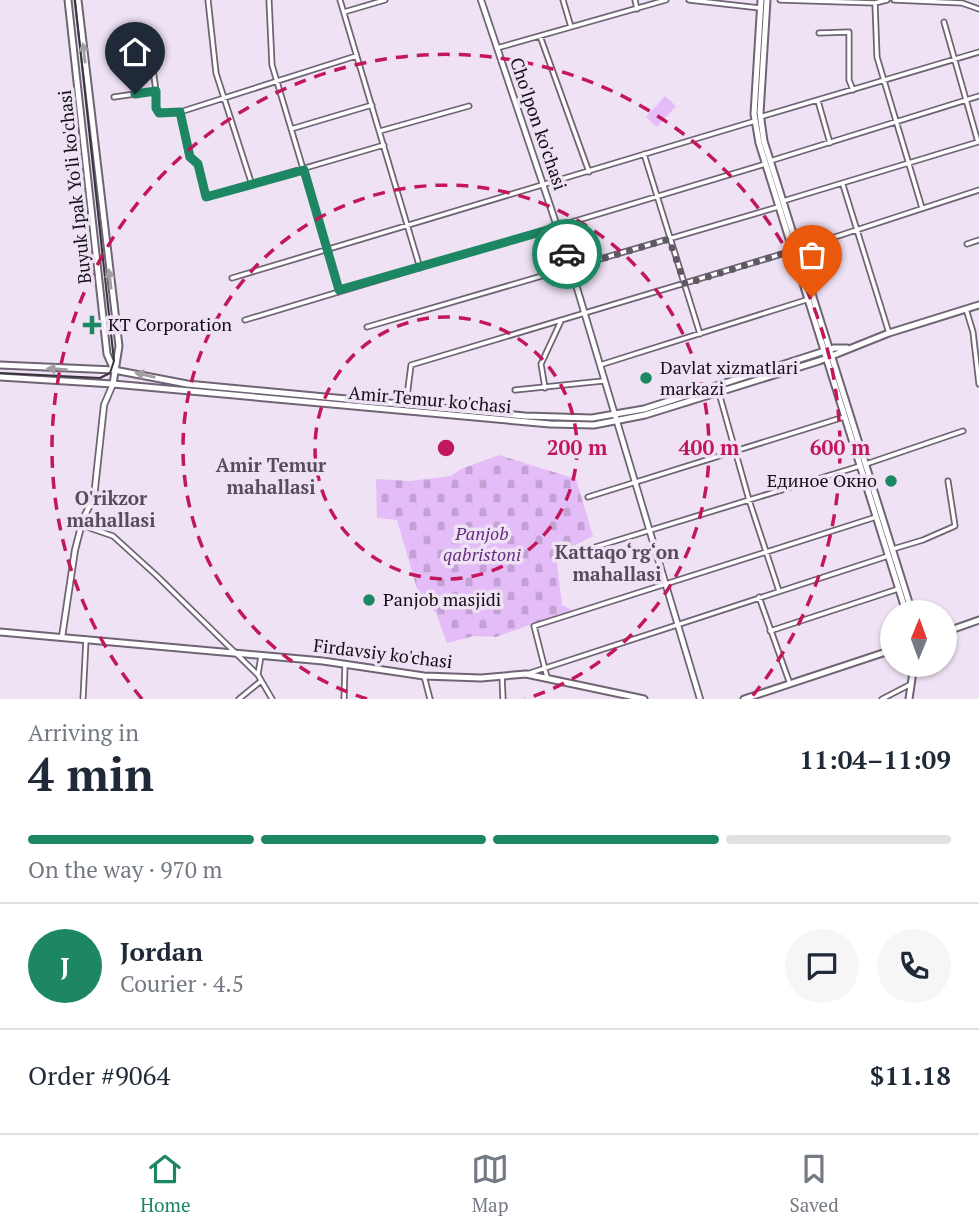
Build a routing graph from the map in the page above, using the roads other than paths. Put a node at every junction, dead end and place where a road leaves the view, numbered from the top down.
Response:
1 (68, 0) edge
2 (78, 0) edge
3 (208, 0) edge
4 (269, 0) edge
5 (340, 0) edge
6 (385, 0) edge
7 (481, 0) edge
8 (563, 0) edge
9 (635, 0) edge
10 (666, 0) edge
11 (689, 0) edge
12 (761, 0) edge
13 (767, 0) edge
14 (780, 0) edge
15 (887, 0) edge
16 (894, 0) edge
17 (829, 1) edge
18 (875, 3) junction
19 (763, 8) junction
20 (638, 9) junction
21 (979, 9) edge
22 (344, 12) junction
23 (944, 22) dead end
24 (571, 27) junction
25 (148, 32) dead end
26 (819, 33) dead end
27 (540, 36) junction
28 (497, 48) junction
29 (979, 51) edge
30 (357, 56) junction
31 (953, 59) junction
32 (884, 80) junction
33 (277, 81) junction
34 (853, 90) junction
35 (156, 91) junction
36 (979, 96) edge
37 (114, 97) dead end
38 (226, 97) junction
39 (965, 100) junction
40 (818, 101) junction
41 (372, 104) junction
42 (469, 106) dead end
43 (180, 112) junction
44 (758, 119) junction
45 (897, 123) junction
46 (291, 129) junction
47 (380, 131) junction
48 (830, 142) junction
49 (979, 143) edge
50 (384, 145) junction
51 (644, 154) junction
52 (768, 162) junction
53 (909, 164) junction
54 (304, 170) junction
55 (589, 172) junction
56 (252, 185) junction
57 (545, 185) junction
58 (843, 185) junction
59 (979, 190) edge
60 (656, 195) junction
61 (781, 204) junction
62 (922, 208) junction
63 (408, 226) junction
64 (558, 227) junction
65 (857, 228) junction
66 (669, 239) junction
67 (979, 240) edge
68 (967, 244) dead end
69 (327, 248) junction
70 (794, 250) junction
71 (420, 268) junction
72 (571, 268) junction
73 (232, 278) dead end
74 (685, 284) junction
75 (339, 290) junction
76 (806, 300) junction
77 (979, 305) edge
78 (966, 309) junction
79 (584, 313) junction
80 (245, 320) dead end
81 (561, 320) junction
82 (367, 327) dead end
83 (889, 333) junction
84 (700, 334) junction
85 (827, 354) junction
86 (0, 365) edge
87 (600, 365) junction
88 (114, 370) junction
89 (0, 377) edge
90 (603, 381) junction
91 (113, 384) junction
92 (979, 384) edge
93 (545, 388) junction
94 (515, 390) dead end
95 (719, 393) junction
96 (406, 404) junction
97 (458, 412) junction
98 (844, 417) junction
99 (615, 418) junction
100 (963, 430) dead end
101 (735, 451) junction
102 (863, 465) junction
103 (948, 481) dead end
104 (635, 483) junction
105 (588, 497) dead end
106 (749, 500) junction
107 (876, 517) junction
108 (81, 526) junction
109 (650, 530) junction
110 (893, 549) junction
111 (579, 552) dead end
112 (766, 552) junction
113 (888, 556) junction
114 (665, 582) junction
115 (899, 589) junction
116 (779, 591) junction
117 (760, 597) junction
118 (902, 600) edge
119 (908, 600) edge
120 (979, 620) edge
121 (679, 623) junction
122 (957, 628) edge
123 (770, 631) junction
124 (0, 632) edge
125 (62, 637) junction
126 (86, 639) junction
127 (233, 652) junction
128 (880, 654) edge
129 (261, 656) junction
130 (345, 664) junction
131 (547, 666) junction
132 (526, 674) junction
133 (258, 675) junction
134 (424, 676) junction
135 (502, 676) junction
136 (547, 677) junction
137 (912, 677) edge
138 (261, 681) junction
139 (911, 683) junction
140 (790, 684) junction
141 (83, 699) edge
142 (239, 699) edge
143 (272, 699) edge
144 (344, 699) edge
145 (430, 699) edge
146 (503, 699) edge
147 (644, 699) edge
148 (701, 699) edge
149 (744, 699) edge
150 (882, 699) edge
151 (909, 699) edge

1 - 88 main road, Buyuk Ipak Yo'li ko'chasi
88 -> 2 main road, Buyuk Ipak Yo'li ko'chasi
3 - 38 street
4 - 33 street
5 - 22 street
6 - 22 street
7 - 28 street, Cho'lpon ko'chasi
8 - 24 street
9 - 20 street
10 - 20 street
11 - 19 street
12 - 19 main road
13 - 19 main road
14 - 17 street
15 - 18 street
16 - 21 street
17 - 18 street
18 - 32 street
19 - 44 main road
20 - 24 street
22 - 30 street
23 - 31 street
24 - 27 street
25 - 35 street
26 - 34 street
27 - 28 street
27 - 55 street
28 - 57 street, Cho'lpon ko'chasi
29 - 31 street
30 - 33 street
30 - 41 street
31 - 32 street
31 - 39 street
32 - 34 street
32 - 45 street
33 - 38 street
33 - 46 street
34 - 40 street
35 - 37 street
35 - 43 street
36 - 39 street
38 - 43 street
38 - 56 street
39 - 45 street
39 - 49 street
40 - 44 street
40 - 48 street
41 - 46 street
41 - 47 street
42 - 47 street
43 - 56 street
44 - 51 street
44 - 52 main road
45 - 48 street
45 - 53 street
46 - 54 street
47 - 50 street
48 - 52 street
49 - 53 street
50 - 54 street
50 - 63 street
51 - 55 street
51 - 60 street
52 - 60 street
52 - 61 main road
53 - 58 street
53 - 62 street
54 - 56 street
54 - 69 street
55 - 57 street
57 - 63 street
57 - 64 street, Cho'lpon ko'chasi
58 - 61 street
58 - 65 street
59 - 62 street
60 - 64 street
60 - 66 street
61 - 66 street
61 - 70 main road
62 - 65 street
63 - 69 street
63 - 71 street
64 - 71 street
64 - 72 street, Cho'lpon ko'chasi
65 - 70 street
65 - 83 street
66 - 72 street
66 - 74 street
67 - 68 street
69 - 73 street
69 - 75 street
70 - 74 street
70 - 76 main road
70 - 85 main road
71 - 75 street
72 - 79 street, Cho'lpon ko'chasi
72 - 82 street
74 - 79 street
74 - 84 street
75 - 80 street
76 - 84 street
76 - 85 main road
77 - 78 main road, Amir Temur ko'chasi
78 - 83 main road, Amir Temur ko'chasi
78 - 92 street
79 - 81 street
79 - 87 street, Cho'lpon ko'chasi
81 - 93 street
81 - 96 street
83 - 85 main road, Amir Temur ko'chasi
84 - 87 street
85 - 95 main road, Amir Temur ko'chasi
85 - 98 main road
85 - 99 main road, Amir Temur ko'chasi
85 - 102 main road
88 -> 86 main road, Amir Temur ko'chasi
87 - 90 street, Cho'lpon ko'chasi
88 - 91 main road, Buyuk Ipak Yo'li ko'chasi
96 -> 88 main road, Amir Temur ko'chasi
89 - 91 main road, Amir Temur ko'chasi
90 - 93 street
90 - 99 street, Cho'lpon ko'chasi
91 - 97 main road, Amir Temur ko'chasi
91 - 108 street
93 - 94 street
95 - 99 main road, Amir Temur ko'chasi
95 - 101 street
96 - 97 main road, Amir Temur ko'chasi
97 - 99 main road, Amir Temur ko'chasi
98 - 101 street
98 - 102 main road
99 - 104 street, Cho'lpon ko'chasi
100 - 102 street
101 - 104 street
101 - 106 street
102 - 106 street
102 - 107 main road
102 - 110 main road
103 - 110 street
104 - 105 street
104 - 109 street, Cho'lpon ko'chasi
106 - 109 street
106 - 112 street
107 - 112 street
107 - 113 main road
108 - 125 street
108 - 127 street
109 - 111 street
109 - 114 street, Cho'lpon ko'chasi
110 - 119 main road
112 - 114 street
112 - 116 street
113 - 115 main road
113 - 116 street
114 - 121 street, Cho'lpon ko'chasi
114 - 131 street
115 - 118 main road
115 - 123 street
116 - 117 street
117 - 121 street
117 - 123 street
120 - 122 main road
121 - 131 street
121 - 148 street, Cho'lpon ko'chasi
123 - 140 street
124 - 125 main road, Firdavsiy ko'chasi
125 - 126 main road, Firdavsiy ko'chasi
126 - 127 main road, Firdavsiy ko'chasi
126 - 141 street
127 - 129 main road, Firdavsiy ko'chasi
127 - 133 street
128 - 140 main road
129 - 130 main road, Firdavsiy ko'chasi
129 - 133 street
130 - 134 main road, Firdavsiy ko'chasi
130 - 144 street
131 - 132 street
131 - 136 street
132 - 135 main road, Firdavsiy ko'chasi
132 - 136 main road, Firdavsiy ko'chasi
133 - 138 street
134 - 135 main road, Firdavsiy ko'chasi
134 - 145 street
135 - 146 street
136 - 147 main road, Firdavsiy ko'chasi
137 - 139 main road
138 - 142 street
138 - 143 street
139 - 150 street
139 - 151 main road
140 - 149 main road

